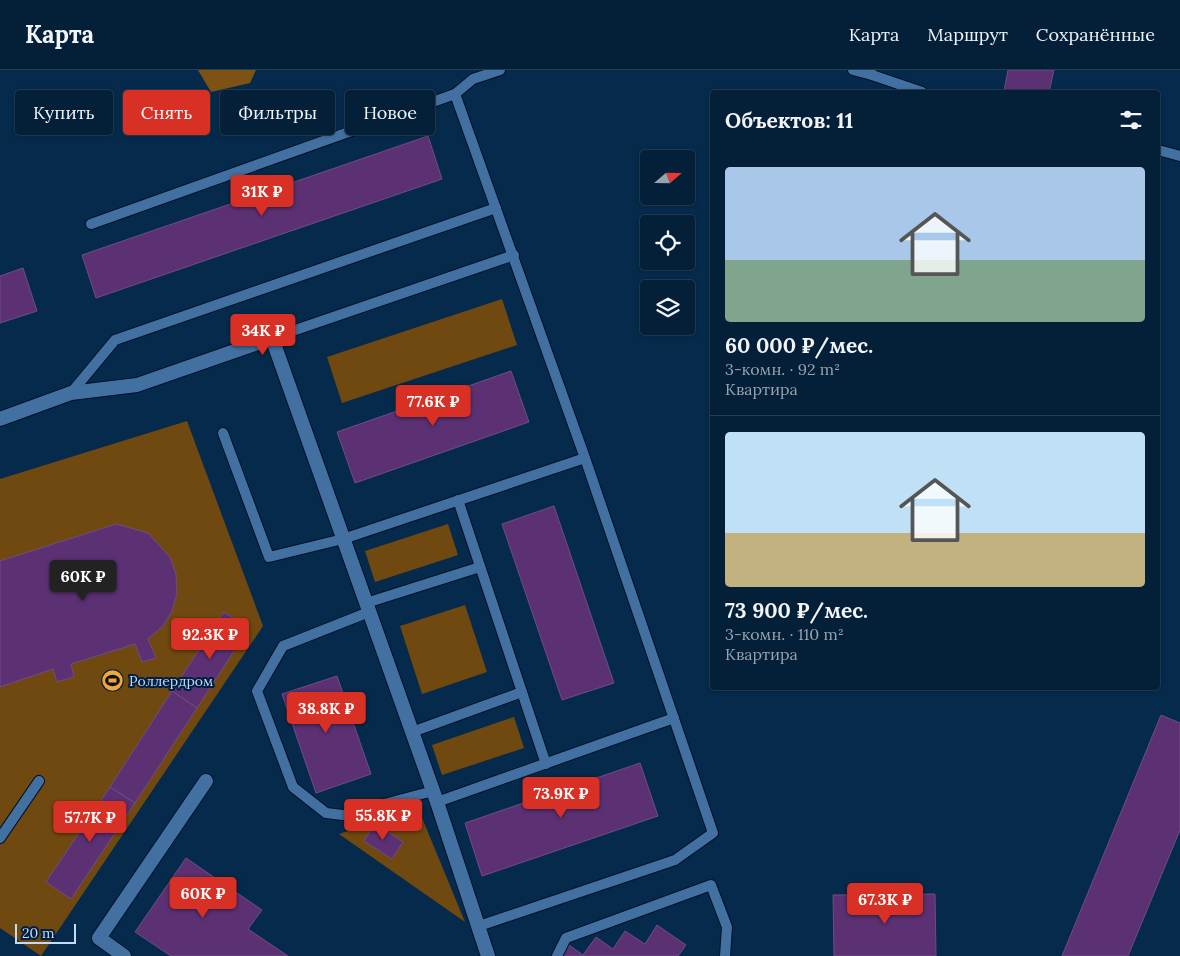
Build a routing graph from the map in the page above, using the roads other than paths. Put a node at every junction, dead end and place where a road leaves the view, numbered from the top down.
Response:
1 (500, 70) edge
2 (853, 70) edge
3 (871, 72) edge
4 (917, 90) edge
5 (455, 94) junction
6 (1160, 151) edge
7 (1180, 156) edge
8 (496, 208) junction
9 (91, 224) dead end
10 (514, 256) junction
11 (272, 338) junction
12 (70, 393) junction
13 (0, 419) edge
14 (223, 433) dead end
15 (585, 458) junction
16 (458, 500) junction
17 (342, 538) junction
18 (480, 567) junction
19 (367, 608) junction
20 (522, 692) junction
21 (674, 718) junction
22 (412, 732) junction
23 (546, 764) junction
24 (39, 781) dead end
25 (206, 781) dead end
26 (435, 797) junction
27 (0, 838) edge
28 (478, 926) junction
29 (124, 956) edge
30 (488, 956) edge
31 (558, 956) edge
32 (724, 956) edge

1 - 5 lane
2 - 3 lane
3 - 4 lane
5 - 8 lane
5 - 9 lane
6 - 7 lane
8 - 10 lane
8 - 12 lane
10 - 11 lane
10 - 15 lane
11 - 12 street
11 - 17 street
12 - 13 street
14 - 17 lane
15 - 16 lane
15 - 21 lane
16 - 17 lane
16 - 18 lane
17 - 19 street
18 - 19 lane
18 - 20 lane
19 - 22 street
19 - 26 lane
20 - 22 lane
20 - 23 lane
21 - 23 lane
21 - 28 lane
22 - 26 street
23 - 26 lane
24 - 27 lane
25 - 29 street
26 - 28 street
28 - 30 street
31 - 32 lane

